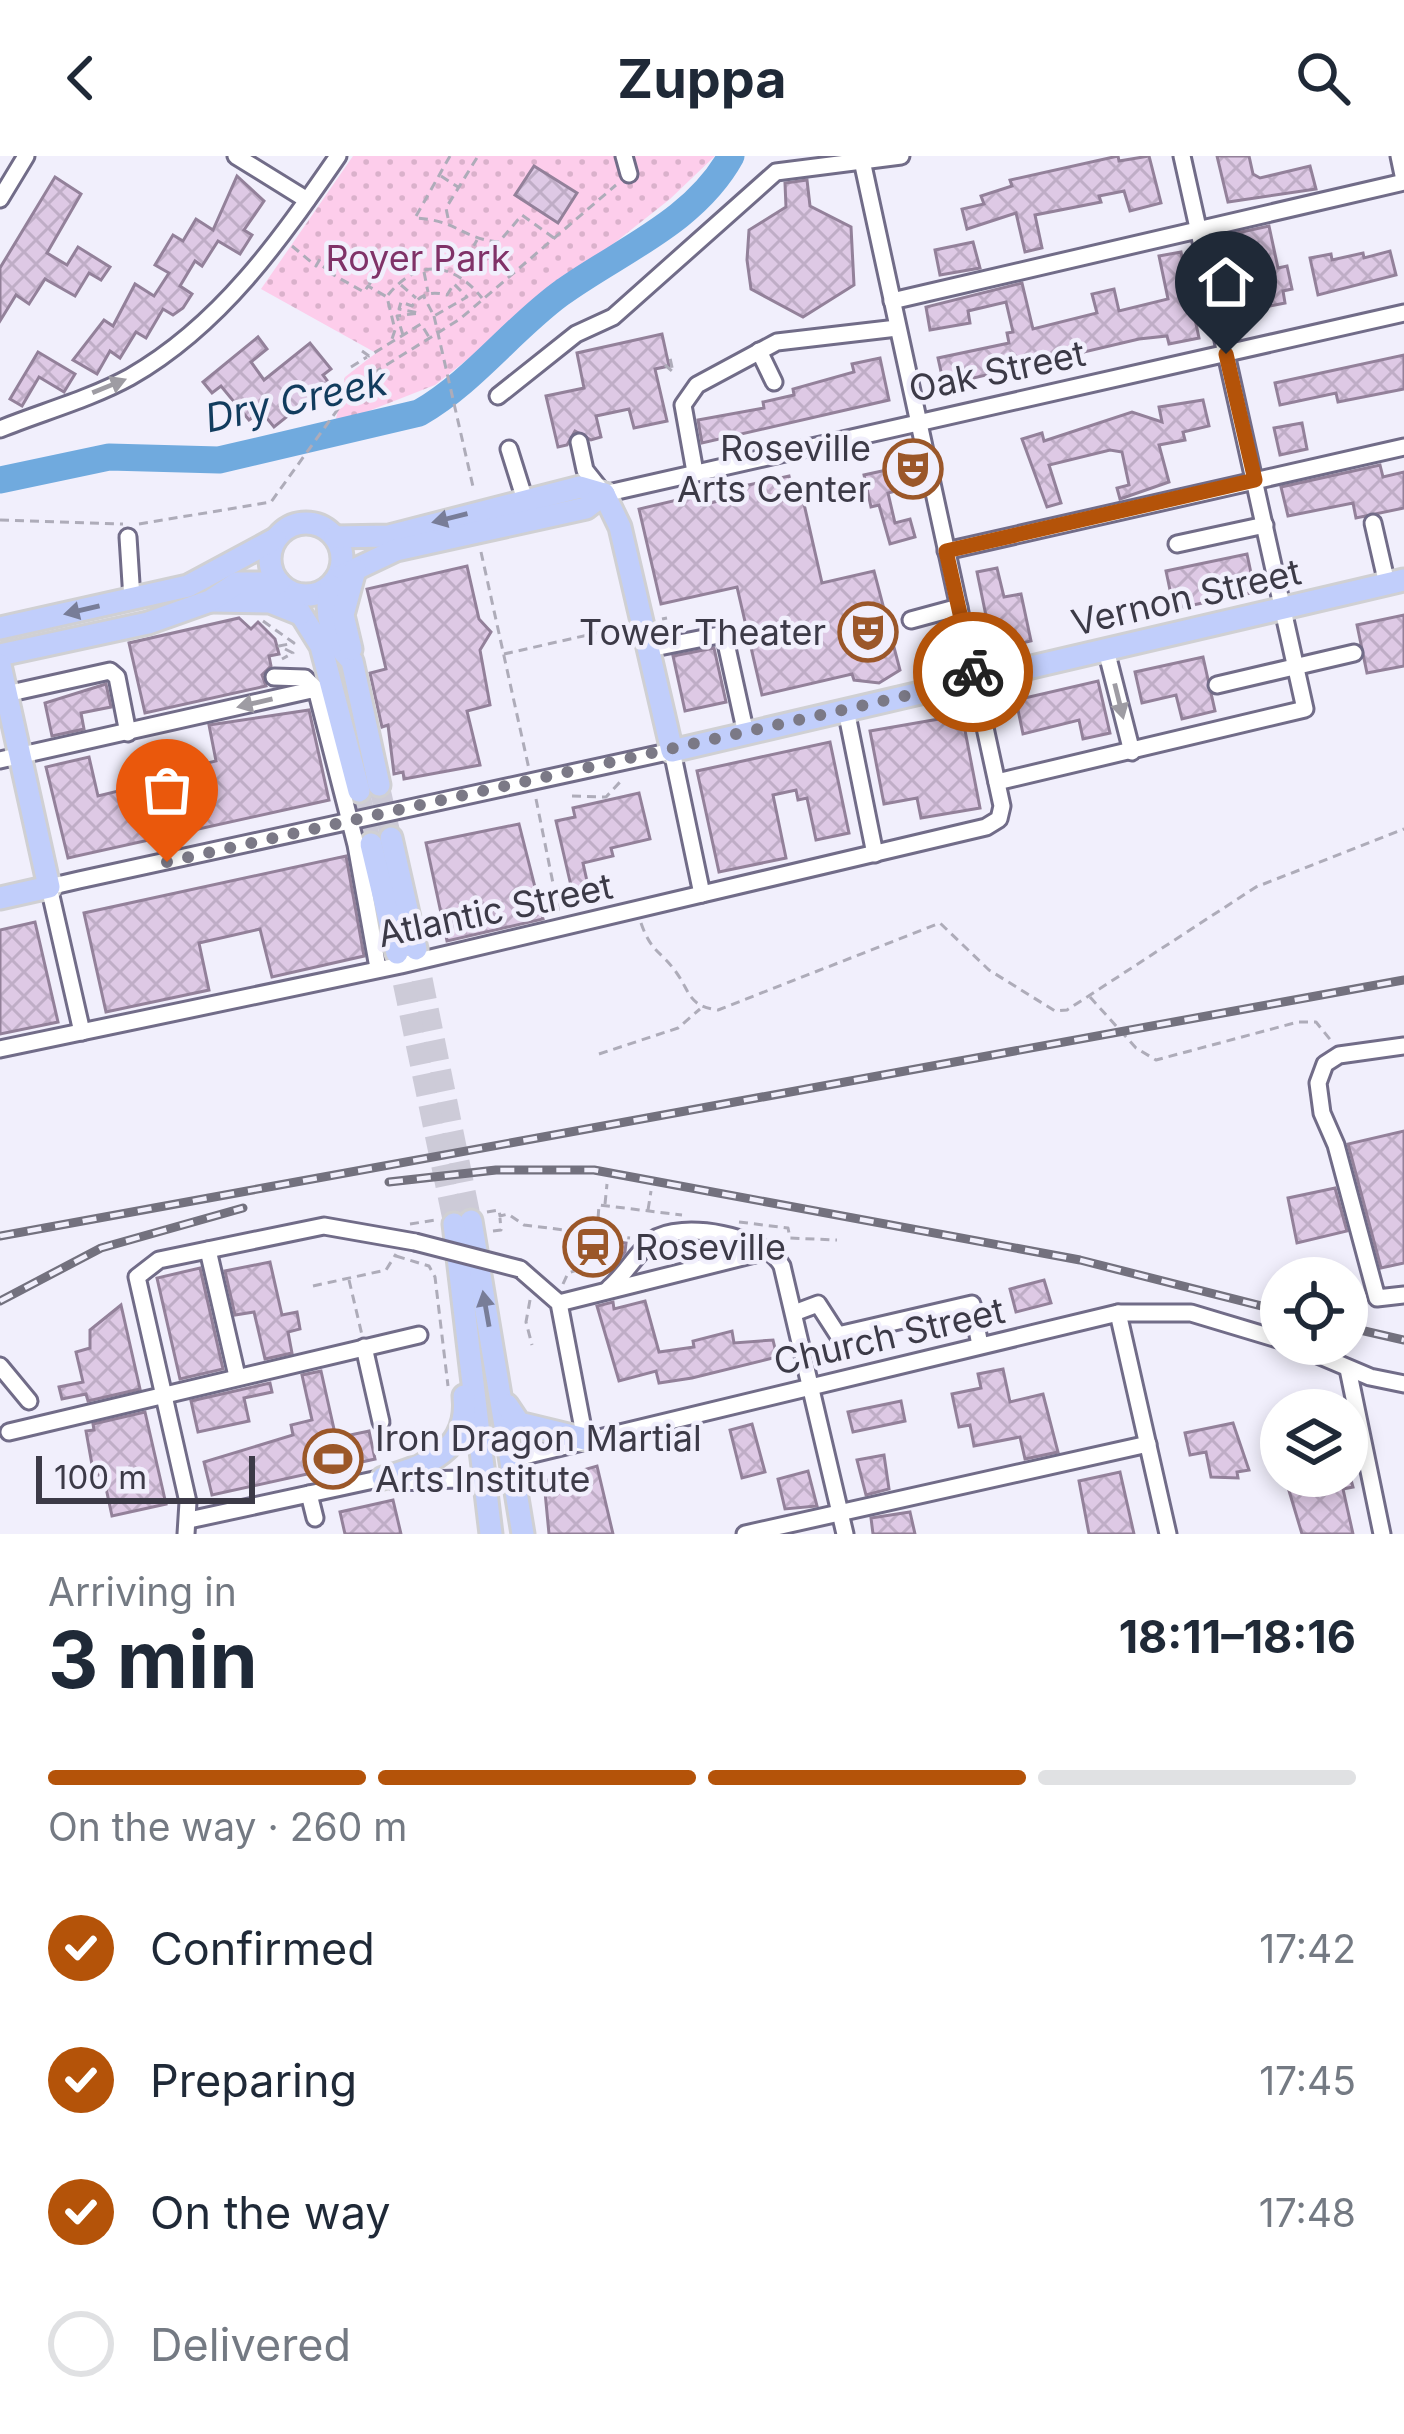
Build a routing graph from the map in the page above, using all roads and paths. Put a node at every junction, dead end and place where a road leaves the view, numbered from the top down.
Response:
1 (26, 156) edge
2 (236, 156) edge
3 (338, 156) edge
4 (450, 156) edge
5 (478, 156) edge
6 (624, 156) edge
7 (901, 156) edge
8 (1182, 156) edge
9 (1399, 156) edge
10 (862, 160) edge
11 (629, 174) joint
12 (440, 175) junction
13 (1404, 181) edge
14 (459, 188) junction
15 (0, 199) edge
16 (308, 200) junction
17 (448, 220) junction
18 (1198, 228) junction
19 (554, 238) junction
20 (477, 241) junction
21 (292, 246) dead end
22 (380, 264) dead end
23 (423, 268) junction
24 (458, 274) junction
25 (399, 282) junction
26 (368, 286) junction
27 (423, 296) junction
28 (387, 297) junction
29 (483, 299) junction
30 (892, 301) junction
31 (1404, 313) edge
32 (434, 316) junction
33 (898, 328) junction
34 (403, 335) junction
35 (430, 338) junction
36 (391, 342) junction
37 (362, 350) dead end
38 (759, 351) junction
39 (1226, 354) junction
40 (368, 356) junction
41 (670, 358) dead end
42 (665, 365) dead end
43 (351, 367) dead end
44 (774, 382) dead end
45 (498, 396) dead end
46 (918, 422) junction
47 (0, 429) edge
48 (579, 442) dead end
49 (1404, 447) edge
50 (509, 449) dead end
51 (695, 472) junction
52 (1255, 480) junction
53 (474, 491) dead end
54 (604, 494) junction
55 (525, 500) junction
56 (0, 520) edge
57 (1373, 524) dead end
58 (1265, 525) junction
59 (128, 537) dead end
60 (334, 537) junction
61 (274, 539) junction
62 (480, 544) dead end
63 (1177, 544) dead end
64 (946, 551) junction
65 (341, 578) junction
66 (1395, 582) edge
67 (282, 586) junction
68 (132, 599) junction
69 (210, 601) junction
70 (959, 607) junction
71 (1284, 608) junction
72 (300, 614) junction
73 (244, 618) dead end
74 (911, 620) dead end
75 (628, 626) dead end
76 (0, 628) edge
77 (649, 649) junction
78 (1106, 650) junction
79 (1354, 653) dead end
80 (502, 654) junction
81 (0, 656) edge
82 (0, 665) edge
83 (1296, 666) junction
84 (279, 673) joint
85 (974, 680) junction
86 (1217, 685) dead end
87 (316, 689) junction
88 (4, 692) edge
89 (846, 710) junction
90 (128, 733) junction
91 (746, 734) junction
92 (671, 751) junction
93 (1132, 752) junction
94 (10, 759) edge
95 (530, 776) dead end
96 (620, 782) dead end
97 (997, 782) junction
98 (534, 791) dead end
99 (572, 796) dead end
100 (351, 823) junction
101 (1404, 830) edge
102 (381, 841) tunnel mouth
103 (874, 854) junction
104 (50, 887) junction
105 (702, 894) junction
106 (0, 898) edge
107 (637, 910) junction
108 (559, 915) dead end
109 (406, 951) tunnel mouth
110 (378, 968) junction
111 (1090, 997) junction
112 (701, 1008) junction
113 (82, 1032) junction
114 (1404, 1046) edge
115 (0, 1049) edge
116 (598, 1054) dead end
117 (1340, 1055) junction
118 (608, 1184) dead end
119 (651, 1191) dead end
120 (605, 1206) dead end
121 (648, 1211) dead end
122 (500, 1216) dead end
123 (789, 1217) dead end
124 (471, 1225) junction
125 (788, 1228) dead end
126 (208, 1250) junction
127 (771, 1250) junction
128 (632, 1251) dead end
129 (396, 1256) dead end
130 (349, 1278) dead end
131 (539, 1280) junction
132 (609, 1288) junction
133 (1404, 1294) edge
134 (555, 1298) junction
135 (794, 1313) junction
136 (1118, 1313) junction
137 (467, 1319) junction
138 (1260, 1334) edge
139 (418, 1335) dead end
140 (532, 1345) dead end
141 (980, 1345) junction
142 (364, 1347) junction
143 (1339, 1365) edge
144 (0, 1366) edge
145 (1348, 1369) junction
146 (237, 1376) junction
147 (1404, 1384) edge
148 (811, 1385) junction
149 (448, 1392) dead end
150 (164, 1394) junction
151 (502, 1398) junction
152 (29, 1401) dead end
153 (381, 1422) dead end
154 (9, 1432) dead end
155 (585, 1438) junction
156 (1148, 1444) junction
157 (512, 1459) junction
158 (383, 1478) junction
159 (486, 1487) junction
160 (309, 1494) junction
161 (840, 1513) junction
162 (315, 1518) dead end
163 (188, 1527) edge
164 (491, 1534) edge
165 (523, 1534) edge
166 (745, 1534) edge
167 (844, 1534) edge
168 (1168, 1534) edge
169 (1382, 1534) edge

1 - 15 street
2 - 16 street
3 - 16 street
4 - 12 path
5 - 14 path
6 - 11 street
7 - 10 street
8 - 18 street
9 - 13 street
10 - 30 street
10 - 45 street
11 - 19 path
12 - 14 path
12 - 17 path
13 - 18 street
14 - 17 path
47 -> 16 street
17 - 20 path
18 - 30 street
18 - 39 street
19 - 20 path
19 - 29 path
20 - 24 path
21 - 26 path
22 - 26 path
23 - 24 path
23 - 25 path
23 - 27 path
24 - 29 path
25 - 27 path
25 - 28 path
26 - 28 path
27 - 32 path
27 - 32 path
27 - 34 path
28 - 36 path
29 - 35 path
30 - 33 street
31 - 39 street, Oak Street
32 - 53 path, bridge
33 - 38 street
33 - 46 street
34 - 35 path
34 - 36 path
35 - 56 path
36 - 40 path
37 - 40 path
38 - 44 street
38 - 51 street
39 - 46 street, Oak Street
39 - 52 street
40 - 43 path
41 - 42 path
46 - 51 street, Oak Street
46 - 64 street
48 - 54 street
49 - 52 street
50 - 55 street
51 - 54 street, Oak Street
52 - 58 street
52 - 64 street
54 - 55 main road, Oak Street
54 - 65 main road, Oak Street
54 - 77 main road
55 -> 60 main road, Oak Street
57 - 66 street
58 - 63 street
58 - 71 street
59 - 68 street
60 - 61 main road
60 - 65 main road
61 - 67 main road
61 - 68 main road
62 - 80 path
64 - 70 street
65 - 67 main road
65 - 72 main road
66 - 71 main road, Vernon Street
67 - 69 main road
67 - 72 main road
68 -> 76 main road
69 - 72 main road
69 - 81 main road
70 - 74 street
70 - 85 street
71 - 78 main road, Vernon Street
71 - 83 street
73 - 84 path
75 - 80 path
77 - 91 street
77 - 92 main road
78 - 85 main road, Vernon Street
78 -> 93 street
79 - 83 street
80 - 95 path
82 - 88 main road
83 - 86 street
83 - 93 street
84 - 87 street
85 - 89 main road, Vernon Street
85 - 97 street
87 -> 90 street
87 - 100 street
88 - 90 street
88 - 94 main road
89 - 91 main road, Vernon Street
89 - 103 street
90 - 94 street
91 - 92 main road, Vernon Street
92 - 100 street, Vernon Street
92 - 105 street
93 - 97 street
94 - 104 main road
96 - 99 path
97 - 103 street, Atlantic Street
98 - 108 path
100 - 104 street, Vernon Street
100 - 110 street
101 - 111 path
102 - 109 main road
103 - 105 street, Atlantic Street
104 - 106 main road, Vernon Street
104 - 113 street
105 - 107 street, Atlantic Street
107 - 110 street, Atlantic Street
107 - 112 path
110 - 113 street, Atlantic Street
111 - 112 path
111 - 117 path
112 - 116 path
113 - 115 street, Atlantic Street
114 - 117 street
117 - 133 street
118 - 120 path
119 - 121 path
122 - 124 path
123 - 125 path
124 - 137 main road
151 -> 124 main road
126 - 131 street, bridge
126 - 146 street
126 - 150 street
127 - 132 street
127 - 132 street
127 - 135 street
128 - 134 path
129 - 149 path
130 - 142 path
131 - 134 street
131 - 140 path
132 - 134 street
134 - 155 street
135 - 141 street
135 - 148 street
136 - 138 street, Church Street
136 - 141 street, Church Street
136 - 156 street
137 - 158 main road
137 - 159 main road
139 - 142 street
141 - 148 street, Church Street
142 - 146 street
142 - 153 street
143 - 145 street
144 - 152 street
145 - 147 street
145 - 169 street
146 - 150 street
148 - 155 street, Church Street
148 - 161 street
150 - 154 street
150 - 163 street
151 - 155 main road
151 - 157 main road
155 - 157 street, Church Street
156 - 161 street
156 - 168 street
157 - 165 main road
158 - 159 street
158 - 160 street
159 - 164 main road
160 - 162 street
160 - 163 street
161 - 166 street
161 - 167 street

